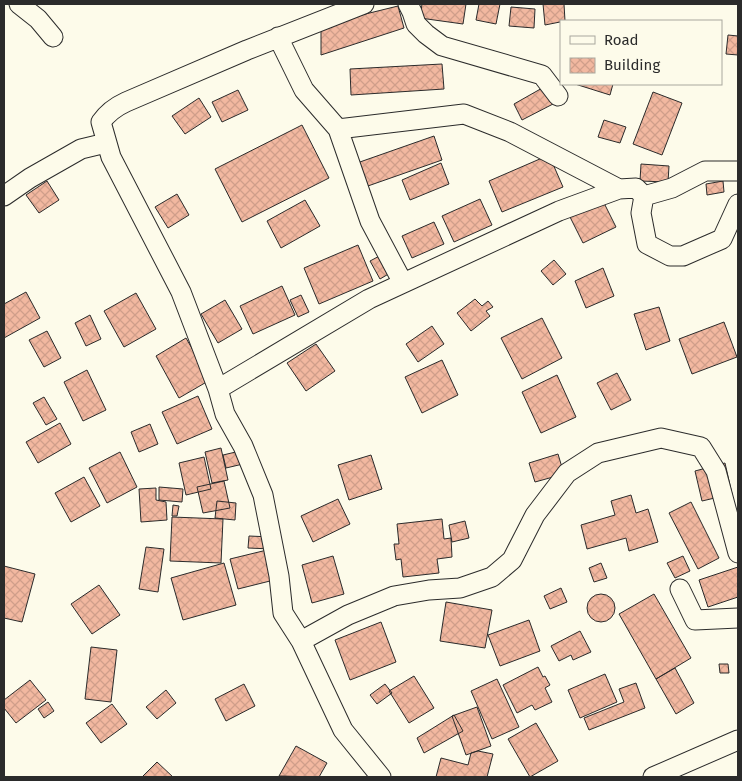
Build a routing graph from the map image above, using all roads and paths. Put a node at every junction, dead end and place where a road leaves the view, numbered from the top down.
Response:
1 (19, 4) edge
2 (364, 4) edge
3 (408, 4) edge
4 (53, 37) dead end
5 (278, 38) junction
6 (558, 96) dead end
7 (338, 129) junction
8 (106, 142) junction
9 (738, 171) edge
10 (619, 188) junction
11 (4, 196) edge
12 (644, 196) junction
13 (738, 204) edge
14 (403, 283) junction
15 (218, 389) junction
16 (738, 553) edge
17 (680, 589) dead end
18 (738, 618) edge
19 (301, 641) junction
20 (738, 740) edge
21 (662, 775) edge
22 (381, 777) edge

1 - 4 street
2 - 5 street
3 - 6 street
5 - 7 street
5 - 8 street
7 - 10 street
7 - 14 street
8 - 11 street
8 - 15 street
9 - 12 street
10 - 12 street
10 - 14 street
12 - 13 street
14 - 15 street
15 - 19 street
16 - 19 street
17 - 18 street
19 - 22 street
20 - 21 street

